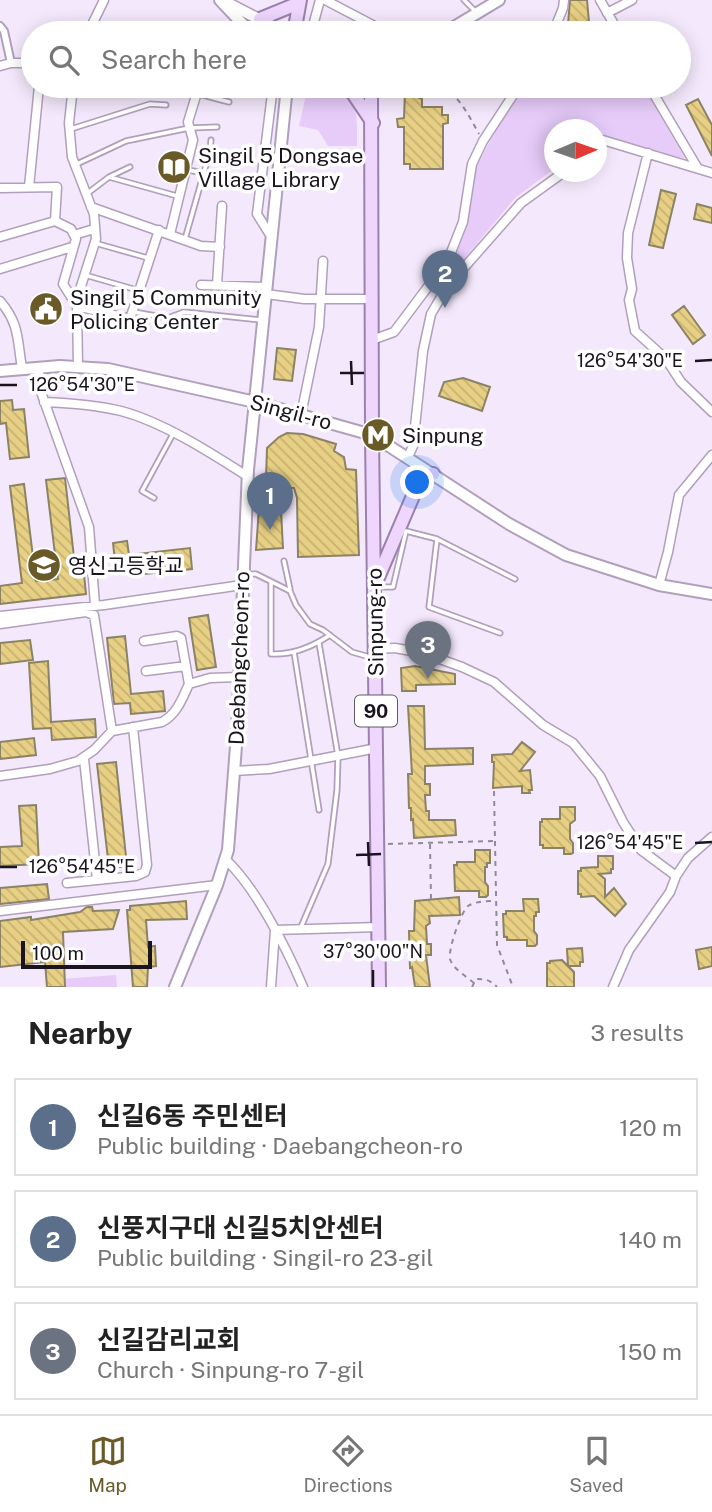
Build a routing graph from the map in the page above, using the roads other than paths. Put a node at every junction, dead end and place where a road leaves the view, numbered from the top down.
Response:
1 (104, 0) edge
2 (221, 0) edge
3 (283, 0) edge
4 (323, 0) edge
5 (464, 0) edge
6 (499, 0) edge
7 (564, 0) edge
8 (600, 0) edge
9 (632, 0) edge
10 (300, 1) edge
11 (477, 13) junction
12 (607, 13) junction
13 (256, 17) junction
14 (94, 21) edge
15 (240, 21) edge
16 (264, 21) edge
17 (296, 21) edge
18 (315, 21) edge
19 (364, 21) edge
20 (464, 21) edge
21 (558, 21) edge
22 (612, 21) edge
23 (0, 26) edge
24 (11, 63) junction
25 (21, 63) edge
26 (0, 66) edge
27 (38, 98) edge
28 (72, 98) edge
29 (195, 98) edge
30 (219, 98) edge
31 (271, 98) edge
32 (287, 98) edge
33 (356, 98) edge
34 (372, 98) edge
35 (511, 98) edge
36 (656, 98) edge
37 (229, 102) dead end
38 (166, 104) dead end
39 (373, 123) junction
40 (217, 127) dead end
41 (189, 128) junction
42 (69, 130) junction
43 (211, 139) dead end
44 (607, 141) edge
45 (648, 153) junction
46 (75, 165) junction
47 (130, 167) dead end
48 (697, 167) junction
49 (186, 169) junction
50 (203, 173) junction
51 (712, 173) edge
52 (109, 177) junction
53 (550, 182) edge
54 (260, 184) junction
55 (29, 187) junction
56 (0, 188) edge
57 (86, 195) junction
58 (179, 197) junction
59 (222, 206) dead end
60 (91, 207) junction
61 (55, 221) junction
62 (94, 229) junction
63 (159, 230) junction
64 (170, 234) junction
65 (74, 235) junction
66 (0, 237) edge
67 (272, 238) junction
68 (185, 239) junction
69 (95, 243) junction
70 (72, 247) junction
71 (220, 247) junction
72 (150, 258) junction
73 (323, 261) dead end
74 (0, 269) edge
75 (85, 275) junction
76 (201, 285) dead end
77 (217, 285) junction
78 (139, 290) junction
79 (266, 291) junction
80 (323, 299) junction
81 (372, 299) junction
82 (0, 301) edge
83 (77, 306) junction
84 (132, 312) junction
85 (263, 320) junction
86 (372, 340) junction
87 (38, 367) junction
88 (78, 367) junction
89 (22, 368) junction
90 (0, 371) edge
91 (44, 402) junction
92 (256, 402) junction
93 (712, 412) edge
94 (301, 415) junction
95 (173, 434) junction
96 (372, 435) junction
97 (712, 455) edge
98 (408, 457) junction
99 (433, 474) junction
100 (247, 477) junction
101 (154, 498) dead end
102 (437, 539) junction
103 (284, 561) dead end
104 (287, 579) junction
105 (514, 579) dead end
106 (242, 580) junction
107 (271, 582) junction
108 (278, 585) junction
109 (659, 585) junction
110 (374, 587) junction
111 (290, 591) junction
112 (712, 594) edge
113 (96, 605) junction
114 (0, 616) edge
115 (0, 624) edge
116 (500, 633) dead end
117 (330, 635) junction
118 (144, 640) dead end
119 (319, 643) junction
120 (294, 652) junction
121 (375, 654) junction
122 (186, 666) junction
123 (146, 671) dead end
124 (239, 677) junction
125 (189, 684) junction
126 (133, 727) junction
127 (111, 731) junction
128 (377, 748) junction
129 (338, 756) junction
130 (84, 759) junction
131 (312, 762) junction
132 (234, 771) junction
133 (0, 776) edge
134 (319, 810) dead end
135 (712, 837) edge
136 (225, 859) junction
137 (676, 876) junction
138 (97, 880) junction
139 (68, 884) dead end
140 (217, 885) junction
141 (0, 911) edge
142 (379, 927) junction
143 (275, 930) junction
144 (300, 930) junction
145 (176, 987) edge
146 (271, 987) edge
147 (303, 987) edge
148 (379, 987) edge
149 (613, 987) edge

1 - 14 street
2 - 13 street
2 - 15 main road
3 - 13 street
4 - 18 street
4 - 19 street
5 - 11 lane
6 - 11 main road
7 - 21 street
8 - 12 street
9 - 12 street
10 - 13 main road
10 - 17 main road
11 - 20 main road
12 - 22 street
13 - 16 street
23 - 24 street
24 - 25 street
24 - 26 street
27 - 55 street
28 - 42 street
29 - 41 street
30 - 37 lane
31 - 54 street
32 - 67 main road, Daebangcheon-ro
33 - 39 main road
34 - 39 main road, Sinpung-ro / 90
35 - 86 street
36 - 48 street
38 - 42 lane
39 - 81 main road, Sinpung-ro / 90
40 - 41 lane
41 - 46 lane
41 - 49 street
42 - 46 street
43 - 50 lane
44 - 45 street
45 - 48 street
45 - 93 street
46 - 57 street
47 - 52 lane
48 - 51 street
49 - 50 lane
49 - 58 street
50 - 54 lane
50 - 68 lane
52 - 57 lane
52 - 58 lane
53 - 98 street
54 - 67 street
55 - 56 street
55 - 61 street
57 - 60 street
58 - 64 street
59 - 71 street
60 - 62 street
60 - 63 street
61 - 65 street
61 - 66 street
62 - 65 street
62 - 69 street
63 - 64 street
63 - 72 street
64 - 68 street
65 - 70 street
67 - 79 main road, Daebangcheon-ro
68 - 71 street
69 - 72 lane
69 - 75 street
70 - 74 street
70 - 83 street
71 - 77 street
72 - 78 street
73 - 80 street
75 - 78 lane
75 - 83 street
76 - 77 street
77 - 79 street
78 - 84 street
79 - 80 street
79 - 85 main road, Daebangcheon-ro
80 - 81 street
80 - 94 street
81 - 86 main road, Sinpung-ro / 90
82 - 89 street
83 - 84 street
83 - 88 street
84 - 85 lane
85 - 92 main road, Daebangcheon-ro
86 - 96 main road, Sinpung-ro / 90
87 - 88 main road, Singil-ro
87 - 89 main road, Singil-ro
87 - 91 street
88 - 92 main road, Singil-ro
89 - 90 main road, Singil-ro
91 - 95 street
91 - 113 street
92 - 94 main road, Singil-ro
92 - 100 main road, Daebangcheon-ro
94 - 96 main road, Singil-ro
95 - 100 street
95 - 101 lane
96 - 98 main road, Singil-ro
96 - 110 main road, Sinpung-ro / 90
97 - 109 street
98 - 99 main road, Singil-ro
99 - 109 main road, Singil-ro
99 - 110 main road
100 - 106 main road, Daebangcheon-ro
102 - 105 lane
102 - 110 lane
102 - 116 lane
103 - 104 lane
104 - 108 lane
104 - 111 lane
106 - 107 lane
106 - 113 street
106 - 124 main road, Daebangcheon-ro
107 - 108 lane
107 - 120 lane, Daebangcheon-ro
108 - 111 lane
109 - 112 main road, Singil-ro
110 - 121 main road, Sinpung-ro / 90
111 - 117 lane
113 - 114 street
115 - 127 street
117 - 119 lane
117 - 121 lane
118 - 122 street
119 - 120 lane
119 - 129 lane
120 - 131 lane
121 - 128 main road, Sinpung-ro / 90
121 - 137 street
122 - 123 street
122 - 125 street
124 - 125 street
124 - 132 main road, Daebangcheon-ro
125 - 126 street
126 - 127 street
126 - 138 street
127 - 130 street
128 - 129 street
128 - 142 main road, Sinpung-ro / 90
129 - 131 street
129 - 144 lane
130 - 133 street
130 - 138 street
131 - 132 street
131 - 134 lane
132 - 136 main road, Daebangcheon-ro
135 - 137 street
136 - 140 main road, Daebangcheon-ro
136 - 143 street
137 - 149 street
138 - 139 street
140 - 141 street
140 - 145 main road, Daebangcheon-ro
142 - 144 street
142 - 148 main road, Sinpung-ro / 90
143 - 144 street
143 - 146 street
143 - 147 street

